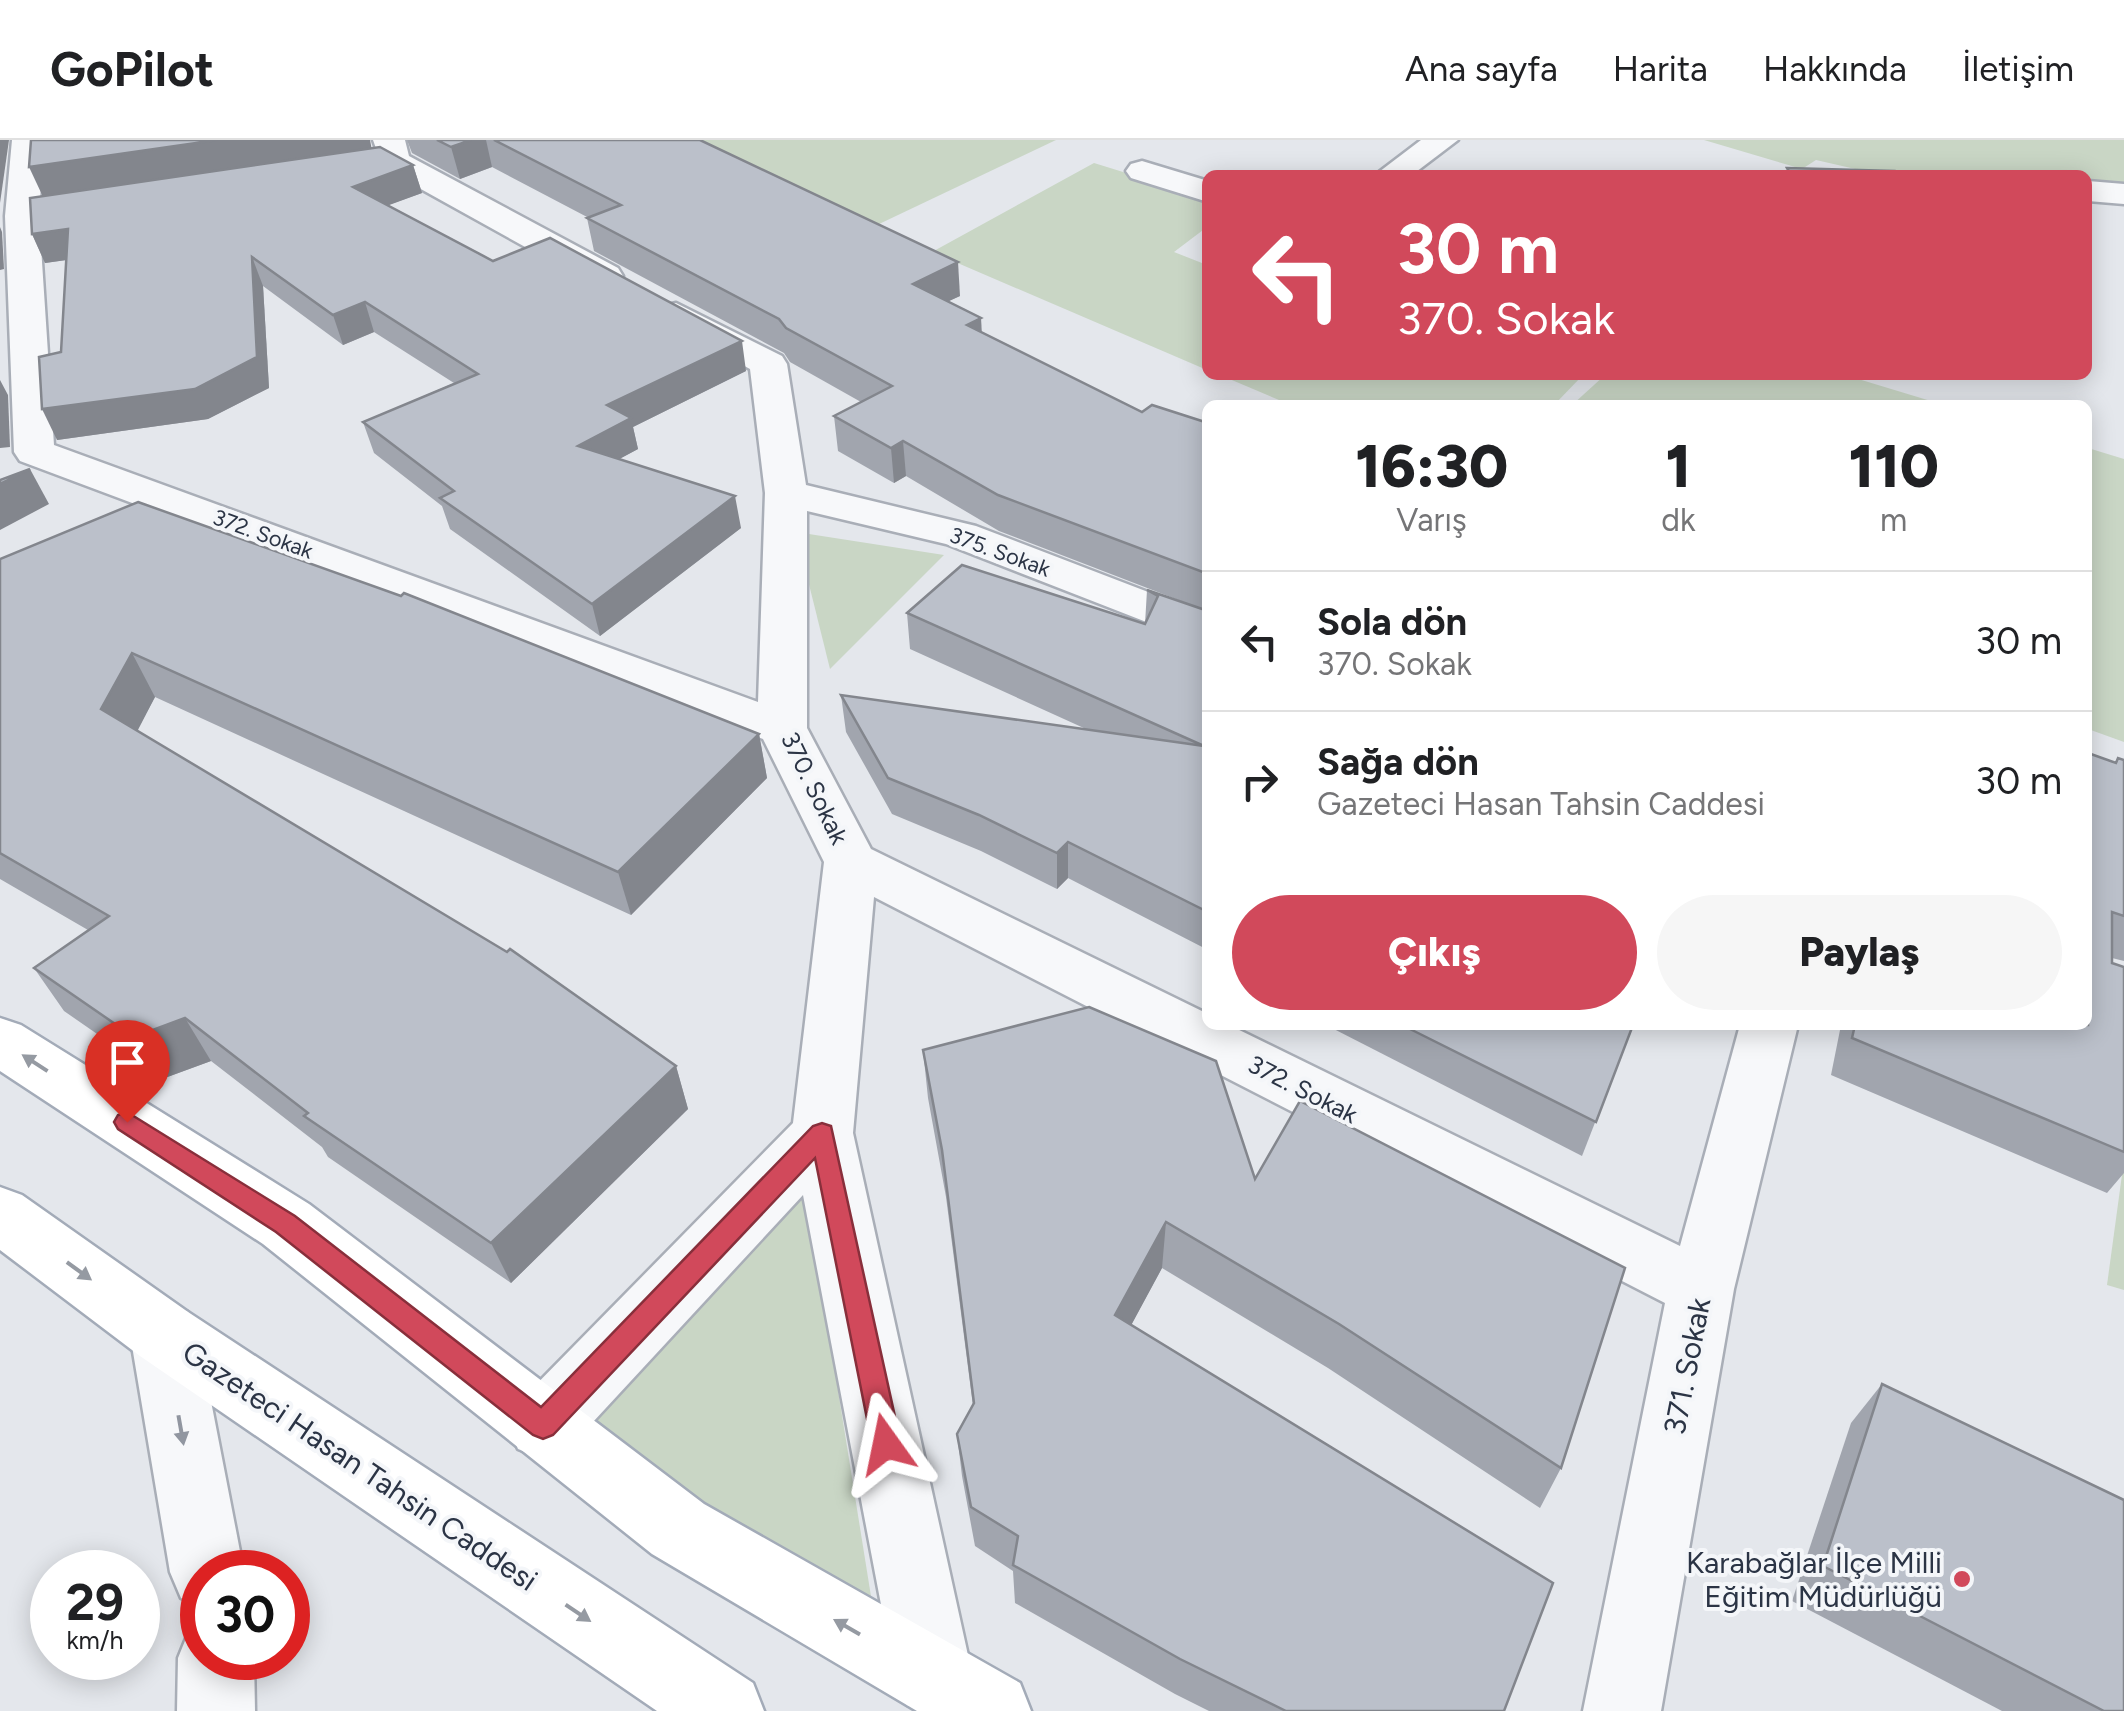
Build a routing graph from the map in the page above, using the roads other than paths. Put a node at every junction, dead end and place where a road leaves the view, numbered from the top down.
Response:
1 (28, 140) edge
2 (1442, 140) edge
3 (379, 156) edge
4 (1398, 170) edge
5 (1142, 171) dead end
6 (1202, 190) edge
7 (2092, 191) edge
8 (2124, 194) edge
9 (28, 215) edge
10 (86, 468) junction
11 (34, 492) dead end
12 (786, 493) junction
13 (1202, 630) edge
14 (782, 728) junction
15 (851, 862) junction
16 (1768, 1030) edge
17 (0, 1041) edge
18 (822, 1133) junction
19 (0, 1214) edge
20 (1701, 1288) junction
21 (164, 1334) junction
22 (543, 1426) junction
23 (202, 1550) edge
24 (934, 1678) junction
25 (216, 1680) edge
26 (216, 1711) edge
27 (725, 1711) edge
28 (992, 1711) edge
29 (1622, 1711) edge

1 - 9 street, 372. Sokak
2 - 4 street
3 - 12 street, 370. Sokak
5 - 6 street
7 - 8 street
9 - 10 street, 372. Sokak
10 - 11 street
10 - 14 street, 372. Sokak
12 - 13 street, 375. Sokak
12 - 14 street, 370. Sokak
14 - 15 street, 370. Sokak
15 - 18 street, 370. Sokak
15 - 20 street, 372. Sokak
16 - 20 street, 371. Sokak
22 -> 17 main road
18 - 22 street
18 - 24 street, 370. Sokak
19 -> 21 main road, Gazeteci Hasan Tahsin Caddesi
20 - 29 street, 371. Sokak
21 -> 23 street
21 -> 27 main road, Gazeteci Hasan Tahsin Caddesi
24 -> 22 main road
24 - 28 main road
25 - 26 street

